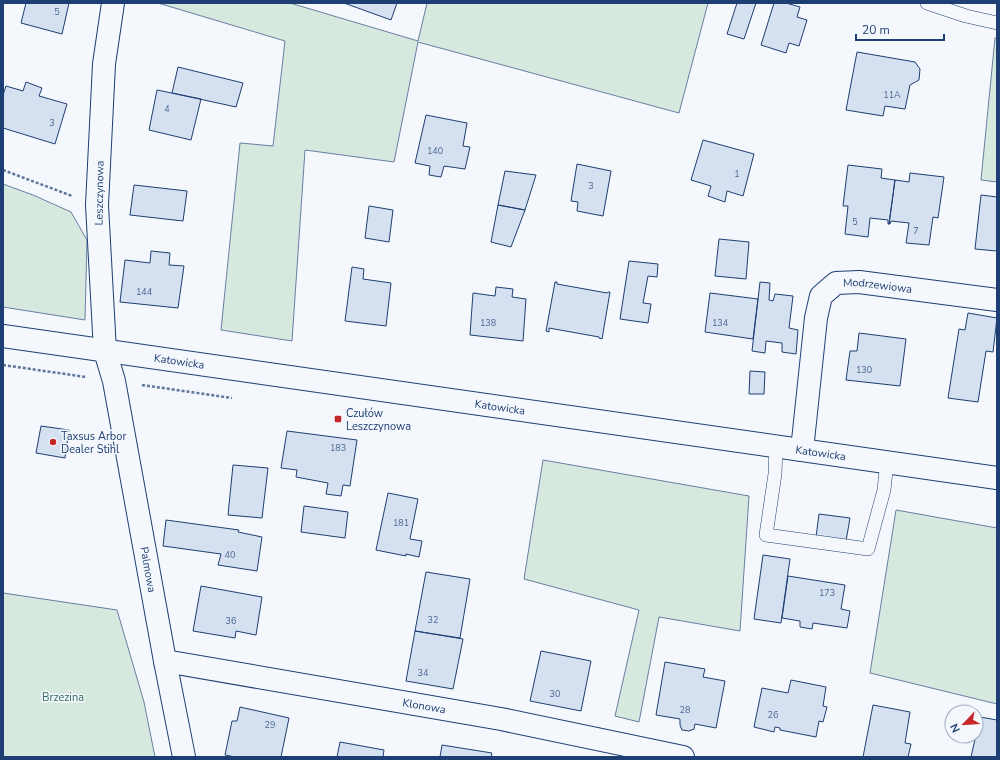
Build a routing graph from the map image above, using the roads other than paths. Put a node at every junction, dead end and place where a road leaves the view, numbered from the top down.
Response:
1 (113, 3) edge
2 (927, 3) edge
3 (997, 23) edge
4 (997, 300) edge
5 (3, 336) edge
6 (105, 351) junction
7 (114, 382) joint
8 (776, 446) junction
9 (802, 450) junction
10 (887, 461) junction
11 (997, 478) edge
12 (164, 661) junction
13 (184, 757) edge
14 (683, 757) edge

1 - 6 street, Leszczynowa
2 - 3 lane
4 - 9 street, Modrzewiowa
5 - 6 street, Katowicka
6 - 7 street, Leszczynowa
6 - 8 street, Katowicka
7 - 12 street, Palmowa
8 - 9 street, Katowicka
8 - 10 lane
9 - 10 street, Katowicka
10 - 11 street, Katowicka
12 - 13 street, Palmowa
12 - 14 street, Klonowa

